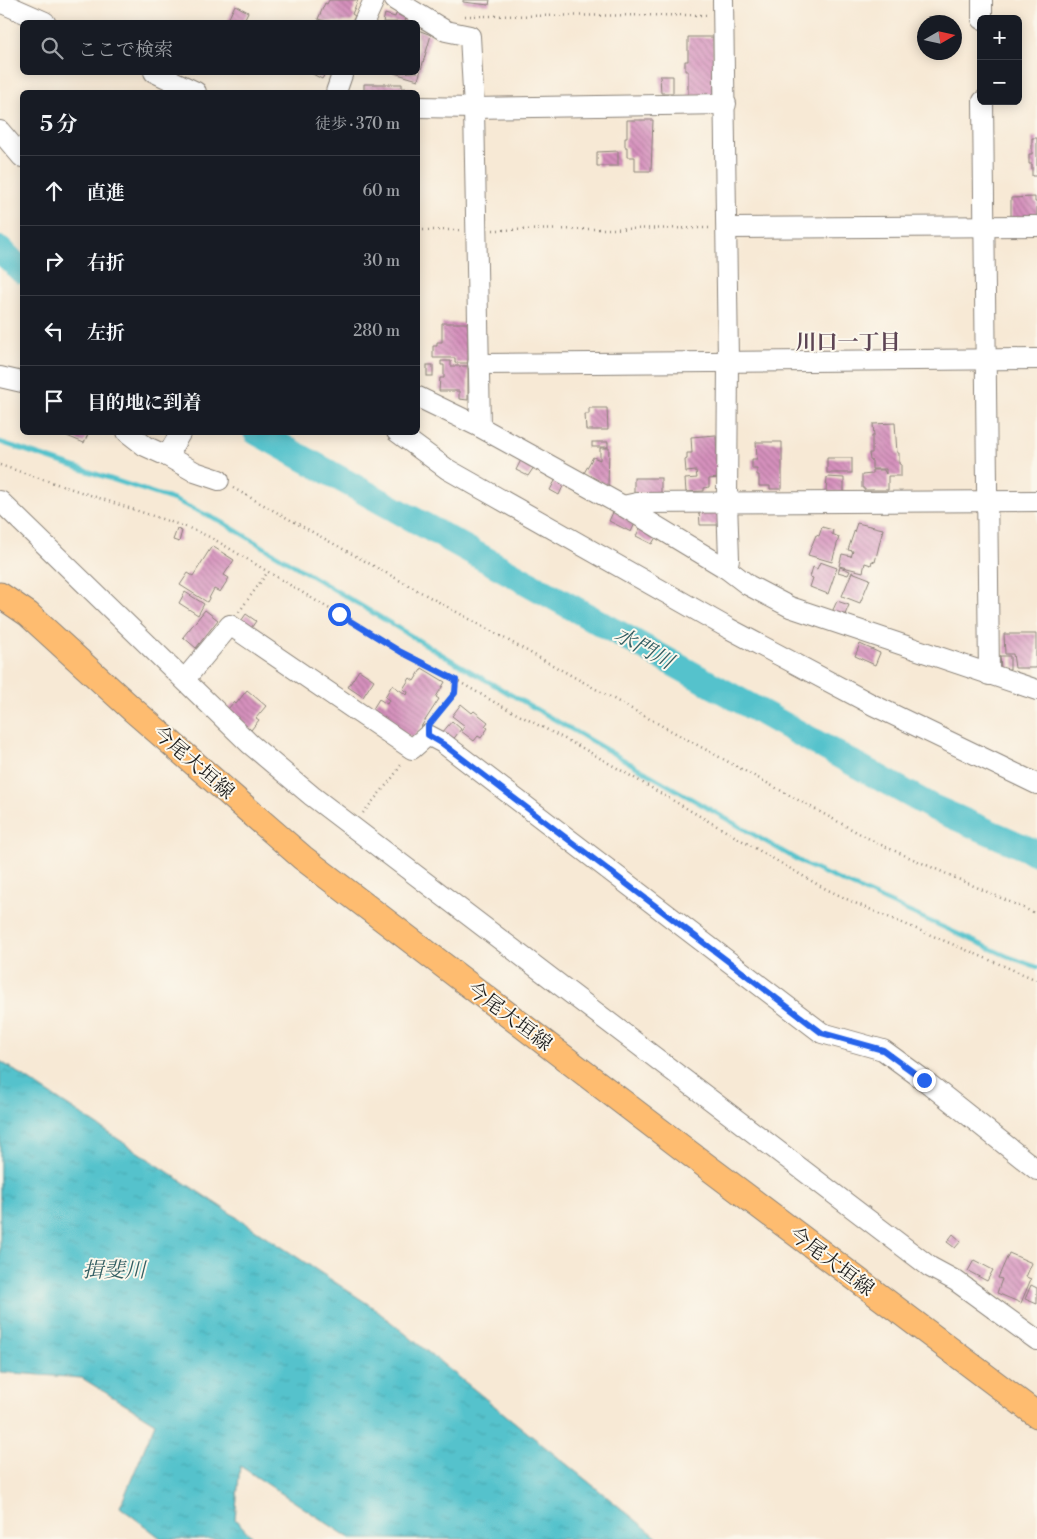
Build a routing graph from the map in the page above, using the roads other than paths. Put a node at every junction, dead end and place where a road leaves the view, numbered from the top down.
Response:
1 (374, 0) edge
2 (395, 0) edge
3 (982, 0) edge
4 (0, 2) edge
5 (723, 8) edge
6 (982, 15) edge
7 (40, 20) edge
8 (365, 20) edge
9 (160, 75) edge
10 (342, 75) edge
11 (192, 90) edge
12 (337, 90) edge
13 (726, 104) junction
14 (983, 105) edge
15 (420, 107) edge
16 (474, 108) junction
17 (0, 131) edge
18 (20, 155) edge
19 (1037, 226) edge
20 (983, 227) junction
21 (727, 228) junction
22 (985, 359) junction
23 (1037, 359) edge
24 (728, 360) junction
25 (478, 364) junction
26 (0, 377) edge
27 (20, 382) edge
28 (420, 398) edge
29 (480, 426) junction
30 (131, 435) edge
31 (180, 435) edge
32 (401, 435) edge
33 (167, 456) junction
34 (219, 480) road end
35 (0, 501) edge
36 (1037, 501) edge
37 (727, 502) junction
38 (987, 502) junction
39 (623, 506) junction
40 (727, 569) junction
41 (0, 595) edge
42 (989, 675) junction
43 (185, 679) junction
44 (1037, 690) edge
45 (1037, 784) edge
46 (1037, 1170) edge
47 (1037, 1340) edge
48 (1037, 1415) edge

1 - 8 street
2 - 16 street
3 - 6 street
4 - 7 street
5 - 13 street
9 - 11 street
10 - 12 street
13 - 16 street
13 - 21 street
14 - 20 street
15 - 16 street
16 - 25 street
17 - 18 street
19 - 20 street
20 - 21 street
20 - 22 street
21 - 24 street
22 - 23 street
22 - 24 street
22 - 38 street
24 - 25 street
24 - 37 street
25 - 29 street
26 - 27 street
28 - 29 street
29 - 39 street
30 - 33 street
31 - 33 street
32 - 45 street
33 - 34 street
35 - 43 street
36 - 38 street
37 - 38 street
37 - 39 street
37 - 40 street
38 - 42 street
39 - 40 street
40 - 42 street
41 - 48 main road, 今尾大垣線
42 - 44 street
43 - 46 street
43 - 47 street

